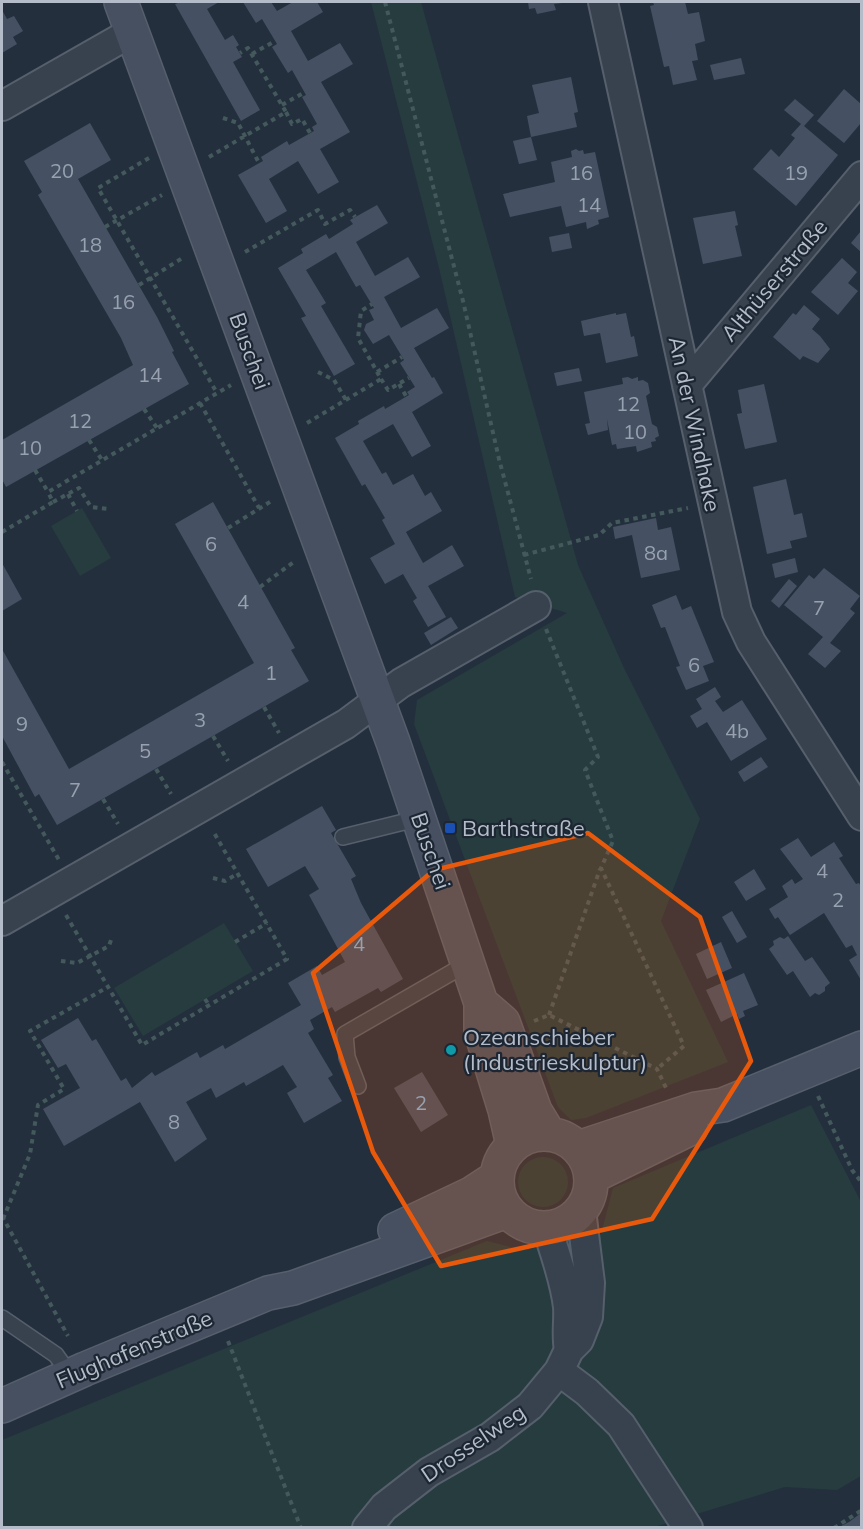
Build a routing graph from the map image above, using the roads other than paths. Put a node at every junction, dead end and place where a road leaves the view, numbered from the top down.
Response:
1 (121, 2) edge
2 (603, 2) edge
3 (132, 32) junction
4 (2, 106) edge
5 (861, 176) edge
6 (687, 385) junction
7 (536, 606) road end
8 (377, 700) junction
9 (861, 816) edge
10 (420, 819) junction
11 (343, 837) dead end
12 (2, 921) edge
13 (468, 963) junction
14 (481, 1003) junction
15 (861, 1048) edge
16 (358, 1086) dead end
17 (549, 1134) junction
18 (513, 1145) junction
19 (584, 1163) junction
20 (497, 1176) junction
21 (581, 1210) junction
22 (507, 1211) junction
23 (547, 1228) junction
24 (268, 1293) junction
25 (2, 1318) edge
26 (564, 1360) junction
27 (70, 1375) junction
28 (2, 1406) edge
29 (368, 1527) edge
30 (687, 1527) edge

1 - 3 main road, Buschei
2 - 6 street, An der Windhake
3 - 4 street
3 - 8 main road, Buschei
5 - 6 street, Althüserstraße
6 - 9 street, An der Windhake
7 - 8 street
8 - 10 main road, Buschei
8 - 12 street
10 - 11 lane
10 - 13 main road, Buschei
13 - 14 main road, Buschei
13 - 16 lane
14 - 17 main road
14 - 18 main road, Buschei
15 - 19 main road
17 - 18 main road
17 - 19 main road
18 - 20 main road, Flughafenstraße
19 - 21 main road
20 - 22 main road
20 - 24 main road, Flughafenstraße
21 - 23 main road
21 - 26 street, Drosselweg
22 - 23 main road
22 - 24 main road, Flughafenstraße
23 - 26 street
24 - 27 main road, Flughafenstraße
25 - 27 lane
26 - 29 street, Drosselweg
26 - 30 street
27 - 28 main road, Flughafenstraße

